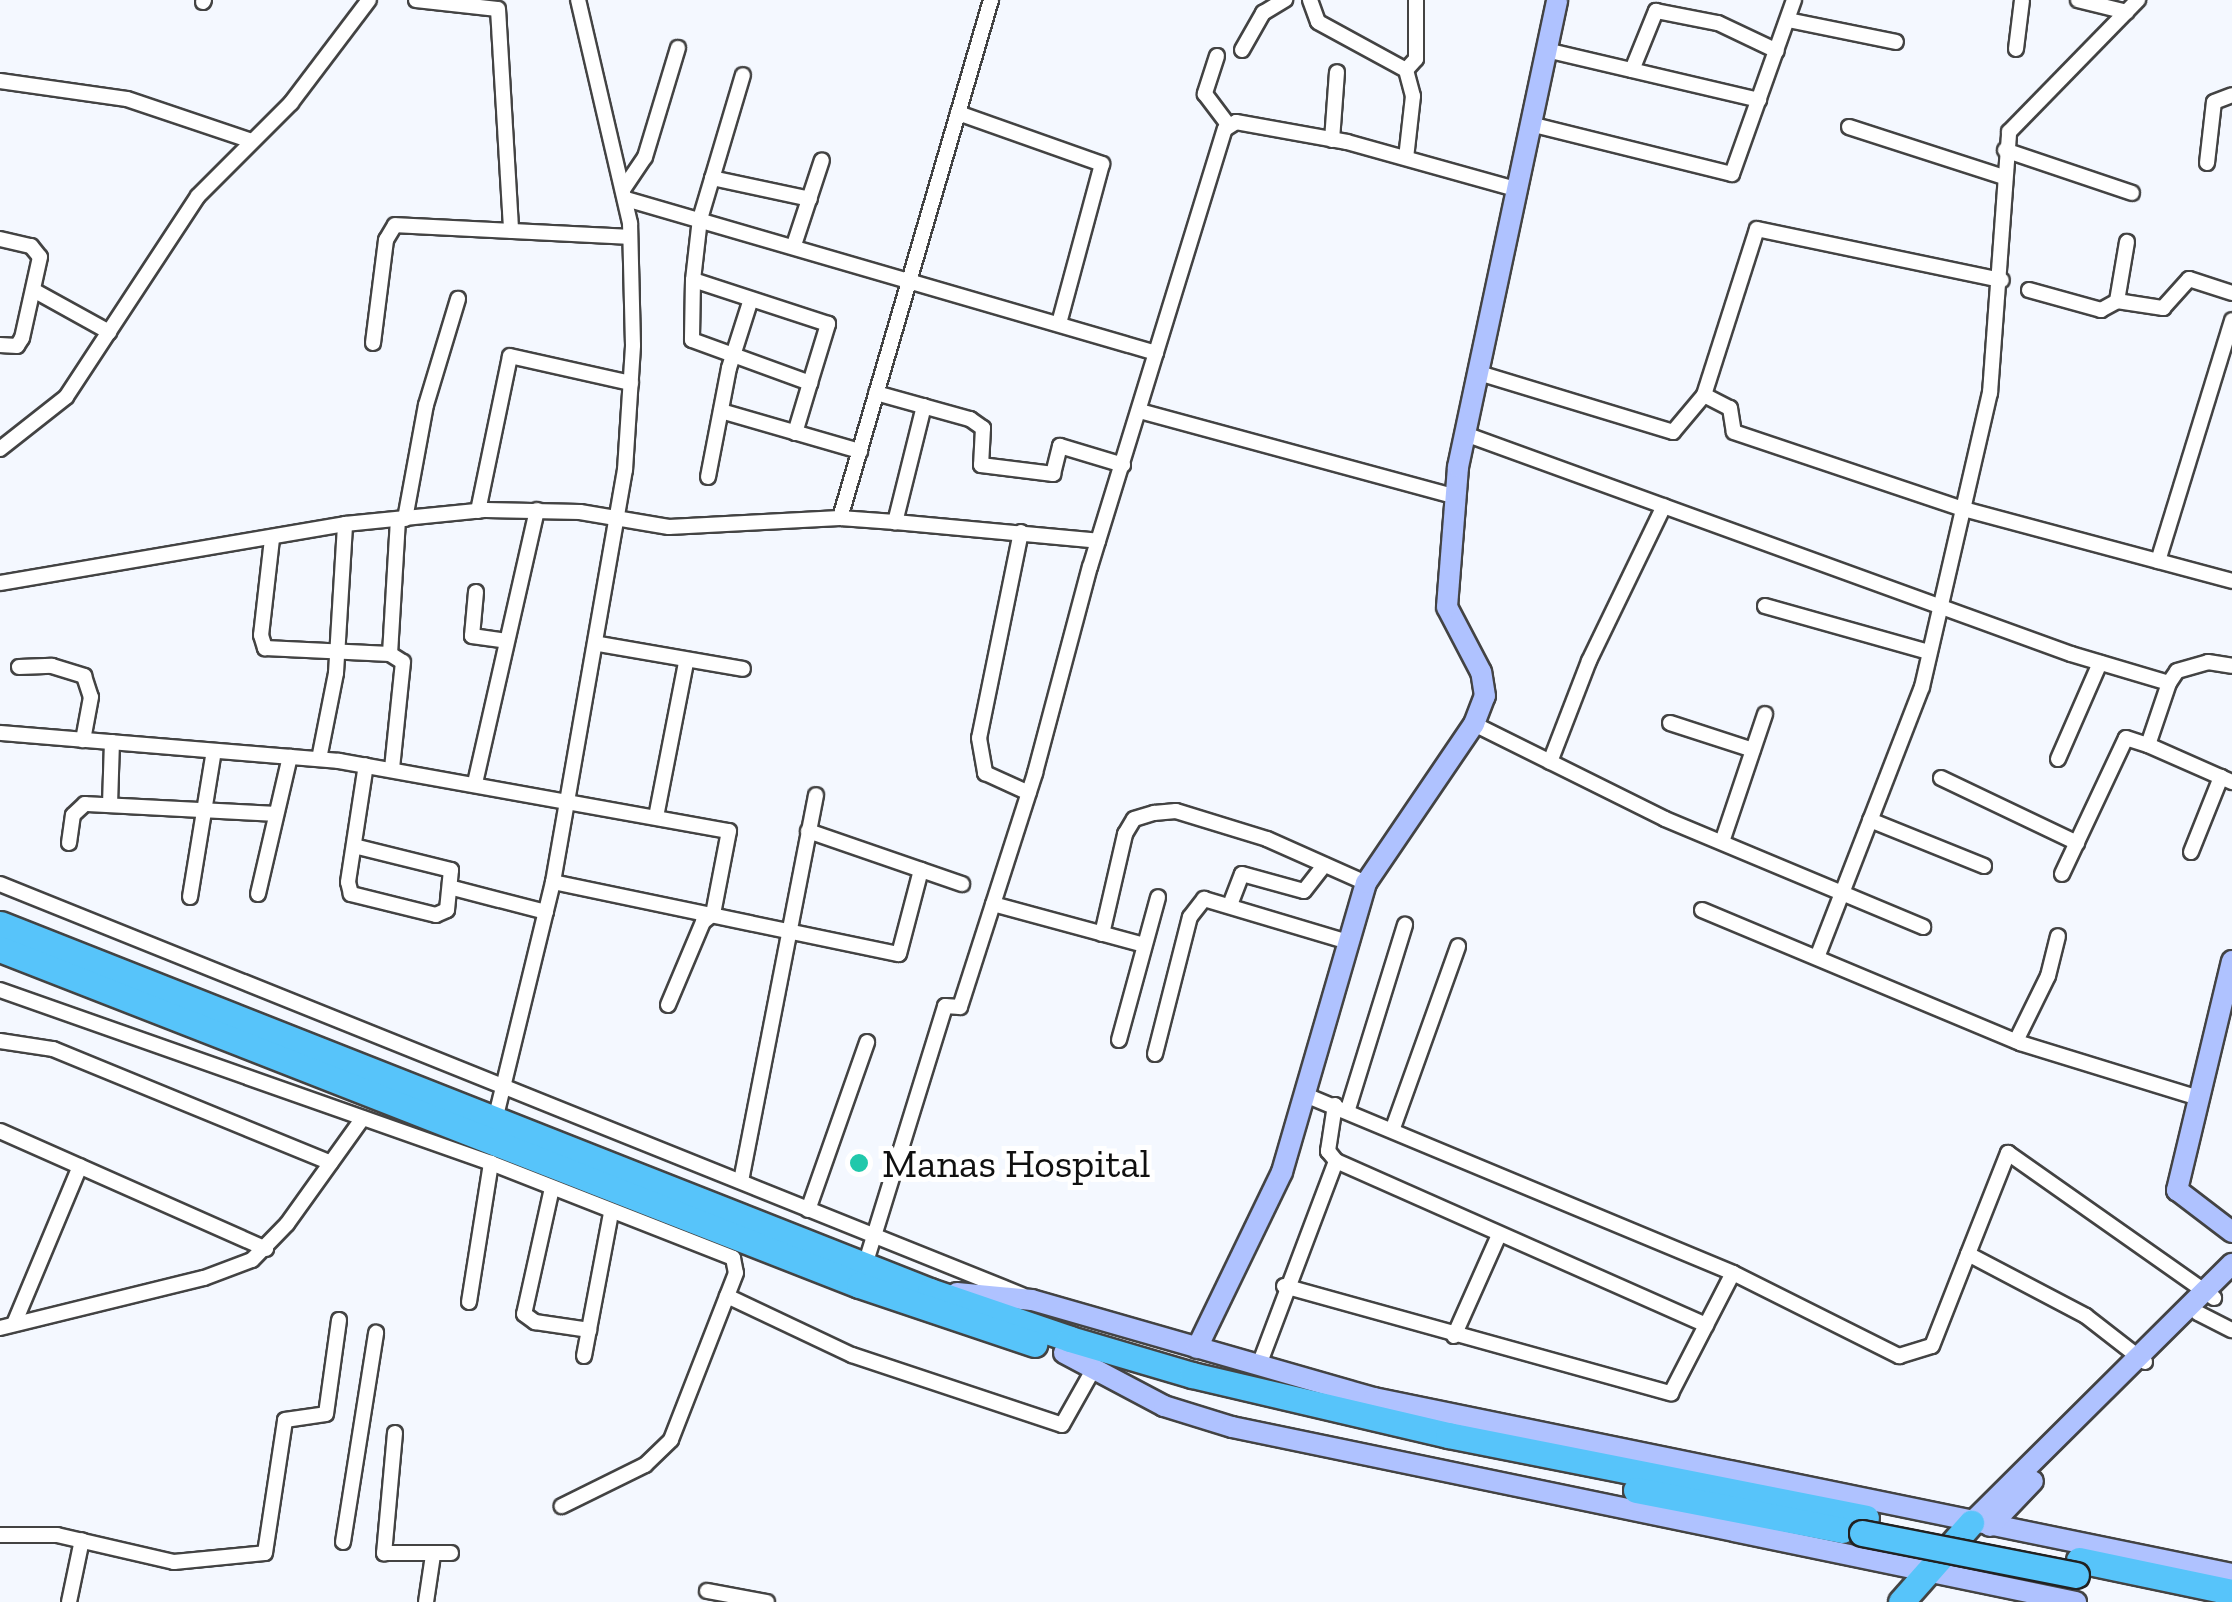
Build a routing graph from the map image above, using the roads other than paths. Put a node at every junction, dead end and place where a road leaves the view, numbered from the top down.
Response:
1 (369, 0) edge
2 (416, 0) edge
3 (578, 0) edge
4 (991, 0) edge
5 (1285, 0) edge
6 (1310, 0) edge
7 (1416, 0) edge
8 (1557, 0) edge
9 (1794, 0) edge
10 (2022, 0) edge
11 (2082, 0) edge
12 (2138, 0) edge
13 (2127, 12) junction
14 (1788, 20) junction
15 (1896, 42) dead end
16 (678, 48) dead end
17 (1242, 50) dead end
18 (1546, 50) junction
19 (2016, 50) dead end
20 (1778, 51) junction
21 (1217, 56) dead end
22 (1406, 70) junction
23 (1632, 70) junction
24 (1337, 72) dead end
25 (743, 75) dead end
26 (0, 81) edge
27 (2232, 95) edge
28 (1760, 100) junction
29 (958, 113) junction
30 (1530, 124) junction
31 (1228, 125) junction
32 (1849, 127) dead end
33 (252, 140) junction
34 (1332, 140) junction
35 (2005, 150) junction
36 (1406, 158) junction
37 (822, 160) dead end
38 (2207, 164) dead end
39 (2004, 177) junction
40 (712, 178) junction
41 (1515, 188) junction
42 (625, 193) junction
43 (2132, 193) dead end
44 (810, 198) junction
45 (700, 219) junction
46 (512, 231) junction
47 (630, 237) junction
48 (0, 239) edge
49 (2127, 242) dead end
50 (794, 245) junction
51 (910, 277) junction
52 (693, 280) junction
53 (2002, 280) junction
54 (34, 290) junction
55 (2029, 290) dead end
56 (2232, 293) edge
57 (458, 299) dead end
58 (751, 300) junction
59 (2117, 301) junction
60 (2232, 320) edge
61 (1059, 323) junction
62 (109, 332) junction
63 (372, 343) dead end
64 (0, 344) edge
65 (1156, 352) junction
66 (733, 354) junction
67 (1479, 373) junction
68 (810, 382) junction
69 (631, 383) junction
70 (876, 394) junction
71 (1704, 396) junction
72 (924, 406) junction
73 (721, 410) junction
74 (1140, 411) junction
75 (795, 433) junction
76 (1466, 434) junction
77 (0, 450) edge
78 (860, 451) junction
79 (1122, 465) junction
80 (708, 478) dead end
81 (1456, 497) junction
82 (1664, 506) junction
83 (1960, 508) junction
84 (537, 510) junction
85 (478, 511) junction
86 (619, 516) junction
87 (840, 518) junction
88 (402, 519) junction
89 (895, 522) junction
90 (345, 524) junction
91 (1021, 532) junction
92 (272, 539) junction
93 (1098, 541) junction
94 (2158, 561) junction
95 (2232, 581) edge
96 (0, 584) edge
97 (476, 592) dead end
98 (1764, 606) dead end
99 (1939, 606) junction
100 (507, 641) junction
101 (598, 644) junction
102 (1930, 652) junction
103 (338, 654) junction
104 (390, 654) junction
105 (686, 662) junction
106 (2100, 662) junction
107 (2232, 666) edge
108 (19, 668) dead end
109 (742, 670) dead end
110 (2169, 682) junction
111 (1765, 714) dead end
112 (1670, 723) dead end
113 (1474, 724) junction
114 (0, 733) edge
115 (82, 740) junction
116 (112, 742) junction
117 (2148, 745) junction
118 (1753, 750) junction
119 (214, 751) junction
120 (290, 757) junction
121 (2058, 759) dead end
122 (319, 760) junction
123 (1550, 762) junction
124 (366, 765) junction
125 (392, 769) junction
126 (1940, 778) dead end
127 (2226, 780) edge
128 (476, 783) junction
129 (1029, 793) junction
130 (816, 795) dead end
131 (569, 801) junction
132 (110, 805) junction
133 (204, 811) junction
134 (276, 814) junction
135 (656, 817) junction
136 (1870, 820) junction
137 (808, 831) junction
138 (1722, 842) junction
139 (69, 843) dead end
140 (2077, 844) junction
141 (354, 846) junction
142 (2191, 852) dead end
143 (1324, 864) junction
144 (1984, 866) dead end
145 (921, 870) junction
146 (2062, 874) dead end
147 (553, 882) junction
148 (1366, 883) junction
149 (0, 884) edge
150 (962, 884) dead end
151 (453, 888) junction
152 (1844, 890) junction
153 (258, 894) dead end
154 (190, 897) dead end
155 (1158, 897) dead end
156 (993, 904) junction
157 (1230, 904) junction
158 (1702, 910) dead end
159 (546, 912) junction
160 (714, 914) junction
161 (0, 924) edge
162 (1405, 925) dead end
163 (787, 926) junction
164 (1924, 927) dead end
165 (1102, 934) junction
166 (2058, 936) dead end
167 (1348, 942) junction
168 (1140, 944) junction
169 (1458, 946) dead end
170 (0, 949) edge
171 (1818, 955) junction
172 (2232, 961) edge
173 (0, 990) edge
174 (668, 1005) dead end
175 (1119, 1040) dead end
176 (2016, 1041) junction
177 (0, 1042) edge
178 (868, 1042) dead end
179 (1155, 1054) dead end
180 (504, 1086) junction
181 (1303, 1094) junction
182 (2198, 1098) junction
183 (1342, 1107) junction
184 (363, 1118) junction
185 (495, 1120) junction
186 (1393, 1128) junction
187 (0, 1131) edge
188 (1336, 1162) junction
189 (331, 1163) junction
190 (490, 1164) junction
191 (80, 1166) junction
192 (741, 1181) junction
193 (552, 1188) junction
194 (808, 1210) junction
195 (611, 1213) junction
196 (2232, 1232) edge
197 (1498, 1235) junction
198 (875, 1238) junction
199 (266, 1249) junction
200 (741, 1252) junction
201 (1968, 1254) junction
202 (2232, 1264) edge
203 (865, 1266) junction
204 (1732, 1273) junction
205 (2232, 1281) edge
206 (1284, 1286) junction
207 (930, 1291) junction
208 (2209, 1294) junction
209 (727, 1296) junction
210 (1032, 1300) junction
211 (469, 1302) dead end
212 (2198, 1313) junction
213 (338, 1320) dead end
214 (1706, 1325) junction
215 (7, 1326) edge
216 (589, 1330) junction
217 (2232, 1330) edge
218 (376, 1333) dead end
219 (1454, 1336) junction
220 (1196, 1348) junction
221 (1064, 1354) junction
222 (584, 1356) dead end
223 (2142, 1360) junction
224 (1259, 1365) junction
225 (1093, 1370) junction
226 (324, 1419) junction
227 (358, 1424) junction
228 (395, 1433) dead end
229 (562, 1506) dead end
230 (1980, 1524) junction
231 (1864, 1526) junction
232 (0, 1535) edge
233 (82, 1540) junction
234 (343, 1542) dead end
235 (450, 1553) dead end
236 (433, 1555) junction
237 (2078, 1568) junction
238 (1937, 1571) junction
239 (2232, 1574) edge
240 (708, 1592) dead end
241 (2232, 1592) edge
242 (69, 1602) edge
243 (426, 1602) edge
244 (767, 1602) edge
245 (1901, 1602) edge
246 (1918, 1602) edge
247 (2076, 1602) edge
248 (2201, 1602) edge

1 - 33 street
2 - 46 street
3 - 42 street
4 - 29 street
5 - 17 street
6 - 22 street
7 - 22 street
8 - 18 street
9 - 14 street
10 - 19 street
11 - 13 street
12 - 13 street
13 - 35 street
14 - 15 street
14 - 20 street
16 - 42 street
18 - 23 street
18 - 30 street
20 - 23 street
20 - 28 street
21 - 31 street
22 - 36 street
23 - 28 street
24 - 34 street
25 - 40 street
26 - 33 street
27 - 38 street
28 - 30 street
29 - 51 street
29 - 61 street
30 - 41 street
31 - 34 street
31 - 65 street
32 - 39 street
33 - 62 street
34 - 36 street
35 - 39 street
35 - 43 street
36 - 41 street
37 - 44 street
39 - 53 street
40 - 44 street
40 - 45 street
41 - 67 street
42 - 45 street
42 - 47 street
44 - 50 street
45 - 50 street
45 - 52 street
46 - 47 street
46 - 63 street
47 - 69 street
48 - 54 street
49 - 59 street
50 - 51 street
51 - 61 street
51 - 70 street
52 - 58 street
52 - 66 street
53 - 71 street
53 - 83 street
54 - 62 street
54 - 64 street
55 - 59 street
56 - 59 street
57 - 88 street
58 - 66 street
58 - 68 street
60 - 94 street
61 - 65 street
62 - 77 street
65 - 74 street
66 - 68 street
66 - 73 street
67 - 71 street
67 - 76 street
68 - 75 street
69 - 85 street
69 - 86 street
70 - 72 street
70 - 78 street
71 - 83 street
72 - 79 street
72 - 89 street
73 - 75 street
73 - 80 street
74 - 79 street
74 - 81 street
75 - 78 street
76 - 81 street
76 - 82 street
78 - 87 street
79 - 93 street
81 - 113 street
82 - 99 street
82 - 123 street
83 - 94 street
83 - 99 street
84 - 85 street
84 - 86 street
84 - 100 street
85 - 88 street
86 - 87 street
86 - 101 street
87 - 89 street
88 - 90 street
88 - 104 street
89 - 91 street
90 - 92 street
90 - 103 street
91 - 93 street
91 - 129 street
92 - 96 street
92 - 103 street
93 - 129 street
94 - 95 street
97 - 100 street
98 - 102 street
99 - 102 street
99 - 106 street
100 - 128 street
101 - 105 street
101 - 131 street
102 - 136 street
103 - 104 street
103 - 122 street
104 - 125 street
105 - 109 street
105 - 135 street
106 - 110 street
106 - 121 street
107 - 110 street
108 - 115 street
110 - 117 street
111 - 118 street
112 - 118 street
113 - 123 street
113 - 148 street
114 - 115 street
115 - 116 street
116 - 119 street
116 - 132 street
117 - 127 street
117 - 140 street
118 - 138 street
119 - 120 street
119 - 133 street
120 - 122 street
120 - 134 street
122 - 124 street
123 - 138 street
124 - 125 street
124 - 141 street
125 - 128 street
126 - 140 street
127 - 142 street
128 - 131 street
129 - 156 street
130 - 137 street
131 - 135 street
131 - 147 street
132 - 133 street
132 - 139 street
133 - 134 street
133 - 154 street
134 - 153 street
135 - 160 street
136 - 144 street
136 - 152 street
137 - 145 street
137 - 163 street
138 - 152 street
140 - 146 street
141 - 151 street
141 - 151 street
143 - 148 street
143 - 157 street
143 - 165 street
145 - 150 street
145 - 163 street
147 - 159 street
147 - 160 street
148 - 167 street
149 - 180 street
151 - 159 street
152 - 164 street
152 - 171 street
155 - 168 street
156 - 165 street
156 - 198 street
157 - 167 street
157 - 179 street
158 - 171 street
159 - 180 street
160 - 163 street
160 - 174 street
161 - 185 highway
162 - 183 street
163 - 192 street
165 - 168 street
166 - 176 street
167 - 181 street
168 - 175 street
169 - 186 street
170 - 200 highway
171 - 176 street
172 - 182 street
173 - 184 street
176 - 182 street
177 - 189 street
178 - 194 street
180 - 185 street
180 - 192 street
181 - 183 street
181 - 220 street
182 - 196 street
183 - 186 street
183 - 188 street
184 - 189 street
184 - 190 street
185 - 203 highway
186 - 204 street
187 - 191 street
188 - 197 street
188 - 206 street
189 - 199 street
190 - 193 street
190 - 211 street
191 - 199 street
191 - 215 street
192 - 194 street
193 - 195 street
193 - 216 street
194 - 198 street
195 - 200 street
195 - 216 street
197 - 214 street
197 - 219 street
198 - 203 street
198 - 210 street
199 - 215 street
200 - 209 street
200 - 221 highway
201 - 204 street
201 - 208 street
201 - 223 street
202 - 208 street
203 - 207 highway
204 - 214 street
205 - 208 street
206 - 219 street
206 - 224 street
207 - 210 street
207 - 231 highway
208 - 212 street
208 - 223 street
209 - 225 street
209 - 229 street
210 - 220 street
212 - 217 street
212 - 223 street
213 - 226 street
214 - 219 street
216 - 222 street
218 - 227 street
220 - 224 street
221 - 225 street
221 - 231 highway
223 - 230 street
224 - 230 street
225 - 238 street
226 - 227 street
226 - 233 street
227 - 234 street
228 - 236 street
230 - 238 highway
230 - 239 street
231 - 237 highway, bridge
232 - 233 street
233 - 242 street
235 - 236 street
236 - 243 street
237 - 241 highway
237 - 248 highway
238 - 245 highway
238 - 246 highway
238 - 247 street
240 - 244 street

